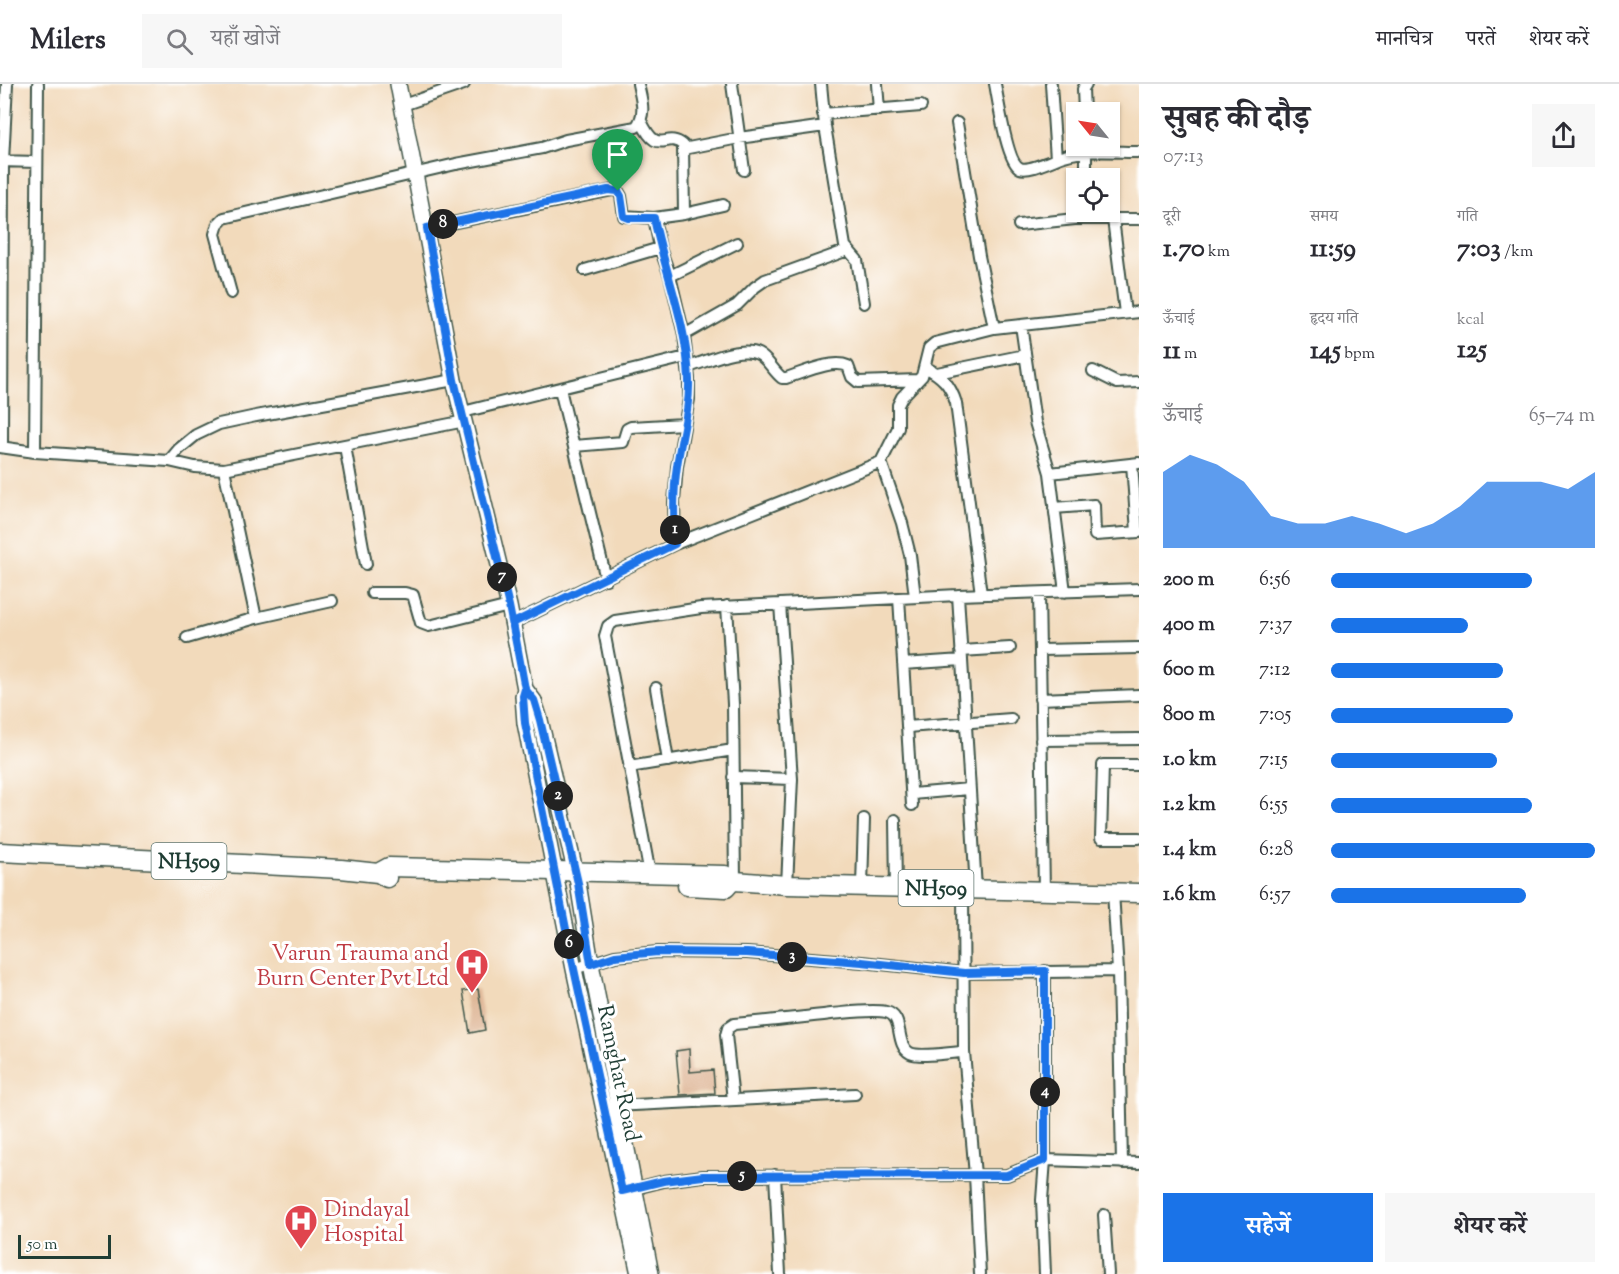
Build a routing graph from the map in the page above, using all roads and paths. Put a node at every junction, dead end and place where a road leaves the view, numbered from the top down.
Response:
1 (7, 84) edge
2 (38, 84) edge
3 (398, 84) edge
4 (464, 84) edge
5 (638, 84) edge
6 (732, 84) edge
7 (821, 84) edge
8 (877, 84) edge
9 (995, 84) edge
10 (1051, 84) edge
11 (1086, 84) edge
12 (1084, 102) edge
13 (402, 105) junction
14 (921, 106) dead end
15 (879, 110) junction
16 (823, 114) junction
17 (641, 121) junction
18 (957, 123) dead end
19 (825, 126) junction
20 (739, 138) junction
21 (683, 149) junction
22 (1120, 151) edge
23 (1139, 152) edge
24 (1066, 155) edge
25 (1056, 159) junction
26 (1, 161) edge
27 (37, 162) junction
28 (744, 170) dead end
29 (416, 173) junction
30 (723, 205) dead end
31 (684, 214) junction
32 (654, 218) junction
33 (1066, 218) edge
34 (1120, 219) edge
35 (1139, 219) edge
36 (1113, 222) edge
37 (1019, 225) dead end
38 (427, 228) junction
39 (737, 243) dead end
40 (660, 248) junction
41 (848, 250) junction
42 (585, 270) dead end
43 (670, 276) junction
44 (231, 293) dead end
45 (864, 303) dead end
46 (1139, 312) edge
47 (1125, 313) junction
48 (1021, 325) junction
49 (994, 328) junction
50 (684, 335) junction
51 (1025, 355) junction
52 (687, 362) junction
53 (925, 367) junction
54 (1093, 371) dead end
55 (938, 374) junction
56 (454, 380) junction
57 (918, 380) junction
58 (1139, 382) edge
59 (561, 389) junction
60 (464, 417) junction
61 (684, 424) junction
62 (345, 446) junction
63 (574, 446) junction
64 (1, 447) edge
65 (35, 452) junction
66 (169, 461) junction
67 (881, 462) junction
68 (1135, 464) edge
69 (224, 470) junction
70 (1050, 473) junction
71 (1054, 508) junction
72 (1138, 532) edge
73 (675, 544) junction
74 (366, 564) dead end
75 (606, 579) junction
76 (1139, 589) edge
77 (1039, 592) junction
78 (1065, 592) junction
79 (372, 593) dead end
80 (981, 594) junction
81 (958, 595) junction
82 (915, 597) junction
83 (899, 598) junction
84 (332, 601) dead end
85 (780, 604) junction
86 (509, 606) junction
87 (727, 606) junction
88 (256, 618) junction
89 (513, 623) junction
90 (187, 638) dead end
91 (1010, 648) dead end
92 (1139, 648) edge
93 (1040, 650) junction
94 (961, 656) junction
95 (903, 664) junction
96 (656, 688) dead end
97 (525, 689) junction
98 (1139, 694) edge
99 (1040, 699) junction
100 (1011, 719) dead end
101 (966, 723) junction
102 (907, 727) junction
103 (1139, 739) edge
104 (1041, 740) junction
105 (733, 750) junction
106 (668, 761) junction
107 (1139, 765) edge
108 (629, 767) junction
109 (734, 777) junction
110 (792, 779) junction
111 (969, 789) junction
112 (864, 819) dead end
113 (896, 820) dead end
114 (1139, 838) edge
115 (0, 852) edge
116 (650, 874) junction
117 (557, 876) junction
118 (577, 877) junction
119 (734, 880) junction
120 (787, 885) junction
121 (862, 886) junction
122 (896, 887) junction
123 (1044, 890) junction
124 (1139, 892) edge
125 (967, 893) junction
126 (1113, 897) junction
127 (591, 964) junction
128 (574, 969) junction
129 (1045, 971) junction
130 (1118, 971) junction
131 (964, 973) junction
132 (964, 1052) junction
133 (855, 1094) dead end
134 (733, 1100) junction
135 (612, 1106) junction
136 (1045, 1160) junction
137 (1122, 1163) junction
138 (1139, 1163) edge
139 (775, 1175) junction
140 (975, 1175) junction
141 (628, 1190) junction
142 (1104, 1215) dead end
143 (639, 1274) edge
144 (651, 1274) edge
145 (780, 1274) edge
146 (980, 1274) edge
147 (1045, 1274) edge
148 (1108, 1274) edge

1 - 26 street
2 - 27 street
3 - 13 main road
4 - 13 street
5 - 17 street
6 - 20 street
7 - 16 street
8 - 15 street
9 - 25 street
10 - 25 street
11 - 12 street
13 - 29 main road
14 - 15 street
15 - 16 street
16 - 19 street
17 - 21 street
17 - 29 street
18 - 49 street
19 - 20 street
19 - 41 street
20 - 21 street
20 - 28 street
21 - 31 street
22 - 23 street
24 - 25 street
26 - 27 street
26 - 64 street
27 - 65 street
29 - 38 main road
29 - 44 street
30 - 31 street
31 - 32 street
32 - 38 street
32 - 40 street
33 - 37 street
34 - 35 street
36 - 47 street
38 - 56 main road
39 - 43 street
40 - 42 street
40 - 43 street
41 - 45 street
41 - 50 street
43 - 50 street
46 - 47 street
47 - 48 street
48 - 49 street
48 - 51 street
49 - 53 street
50 - 52 street
51 - 55 street
51 - 70 street
52 - 57 street
52 - 59 street
52 - 61 street
53 - 55 street
53 - 57 street
54 - 58 street
55 - 80 street
56 - 60 main road
56 - 66 street
57 - 67 street
59 - 60 street
59 - 63 street
60 - 62 street
60 - 86 main road
61 - 63 street
61 - 73 street
62 - 69 street
62 - 74 street
63 - 75 street
64 - 65 street
65 - 66 street
66 - 69 street
67 - 73 street
67 - 82 street
68 - 70 street
68 - 72 street
69 - 88 street
70 - 71 street
71 - 72 street
71 - 78 street
73 - 75 street
75 - 89 street
76 - 78 street
77 - 78 street
77 - 80 street
77 - 93 street
79 - 86 street
80 - 81 street
81 - 82 street
81 - 94 street
82 - 83 street
83 - 85 street
83 - 95 street
84 - 88 street
85 - 87 street
85 - 110 street
86 - 89 main road
87 - 105 street
87 - 108 street
88 - 90 street
89 - 97 main road
91 - 94 street
92 - 93 street
93 - 99 street
94 - 95 street
94 - 101 street
95 - 102 street
96 - 106 street
97 - 117 main road, Ramghat Road
97 - 118 main road, Ramghat Road
98 - 99 street
99 - 104 street
100 - 101 street
101 - 102 street
101 - 111 street
102 - 111 street
103 - 104 street
104 - 123 street
105 - 106 street
105 - 109 street
106 - 108 street
107 - 114 street
108 - 116 street
109 - 110 street
109 - 119 street
110 - 120 street
111 - 125 street
112 - 121 street
113 - 122 street
115 - 117 highway, NH509
116 - 118 highway, NH509
116 - 119 highway, NH509
117 - 118 highway, NH509
117 - 128 main road, Ramghat Road
118 - 119 highway, NH509
118 - 127 main road, Ramghat Road
119 - 120 highway, NH509
120 - 121 highway, NH509
121 - 122 highway, NH509
122 - 125 highway, NH509
123 - 125 highway, NH509
123 - 126 highway, NH509
124 - 126 highway, NH509
125 - 131 street
126 - 130 street
127 - 128 street
127 - 131 street
127 - 135 main road, Ramghat Road
128 - 135 main road, Ramghat Road
129 - 130 street
129 - 131 street
129 - 136 street
130 - 137 street
131 - 132 street
132 - 134 street
132 - 140 street
133 - 134 street
134 - 135 street
135 - 141 main road, Ramghat Road
136 - 137 street
136 - 140 street
136 - 147 street
137 - 138 street
139 - 140 street
139 - 141 street
139 - 145 street
140 - 146 street
141 - 143 main road, Ramghat Road
141 - 144 main road, Ramghat Road
142 - 148 street

